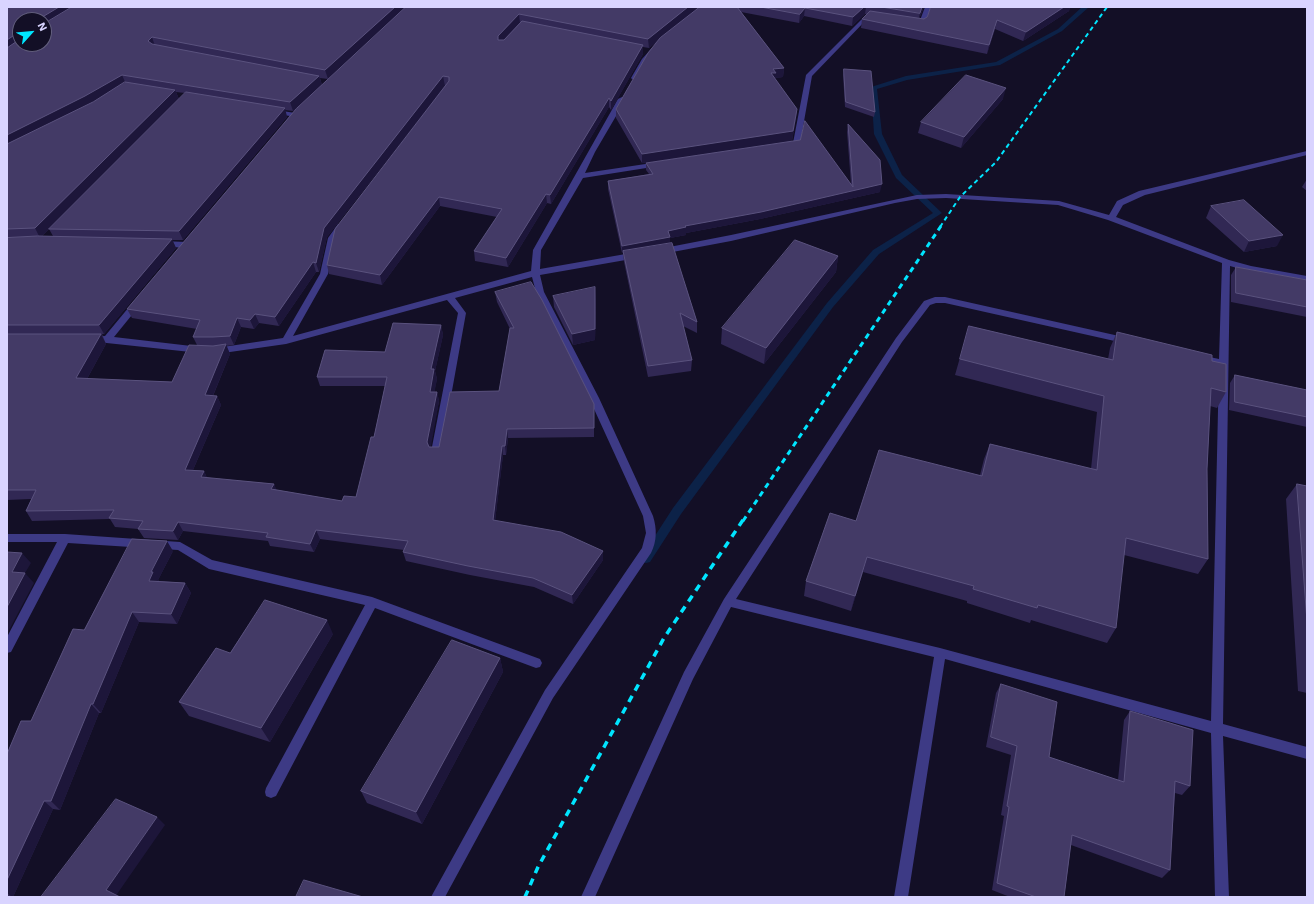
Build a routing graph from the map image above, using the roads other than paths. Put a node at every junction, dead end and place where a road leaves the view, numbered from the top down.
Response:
1 (869, 7) edge
2 (928, 7) edge
3 (867, 16) junction
4 (882, 19) edge
5 (905, 23) edge
6 (657, 45) edge
7 (264, 110) edge
8 (285, 127) edge
9 (781, 147) edge
10 (1307, 153) edge
11 (665, 163) edge
12 (580, 176) junction
13 (1111, 218) junction
14 (347, 219) edge
15 (154, 244) edge
16 (186, 244) edge
17 (1226, 262) junction
18 (535, 273) junction
19 (1307, 279) edge
20 (449, 296) junction
21 (141, 298) edge
22 (84, 339) edge
23 (107, 339) junction
24 (286, 341) junction
25 (1140, 344) edge
26 (1186, 355) edge
27 (1225, 364) junction
28 (436, 452) edge
29 (7, 538) edge
30 (65, 538) junction
31 (372, 602) junction
32 (728, 602) junction
33 (7, 648) edge
34 (940, 653) junction
35 (536, 663) dead end
36 (1217, 728) junction
37 (1307, 753) edge
38 (271, 792) dead end
39 (438, 897) edge
40 (588, 897) edge
41 (902, 897) edge
42 (1222, 897) edge

1 - 3 street
2 - 5 street
3 - 4 street
3 - 9 street
6 - 12 street
7 - 8 street
10 - 13 street
11 - 12 street
12 - 18 street
13 - 17 street
13 - 18 street
14 - 24 street
15 - 16 street
17 - 19 street
17 - 27 street
18 - 20 street
18 - 39 street
20 - 24 street
20 - 28 street
21 - 23 street
22 - 23 street
23 - 24 street
25 - 32 street
26 - 27 street
27 - 36 street
29 - 30 street
30 - 31 street
30 - 33 street
31 - 35 street
31 - 38 street
32 - 34 street
32 - 40 street
34 - 36 street
34 - 41 street
36 - 37 street
36 - 42 street

